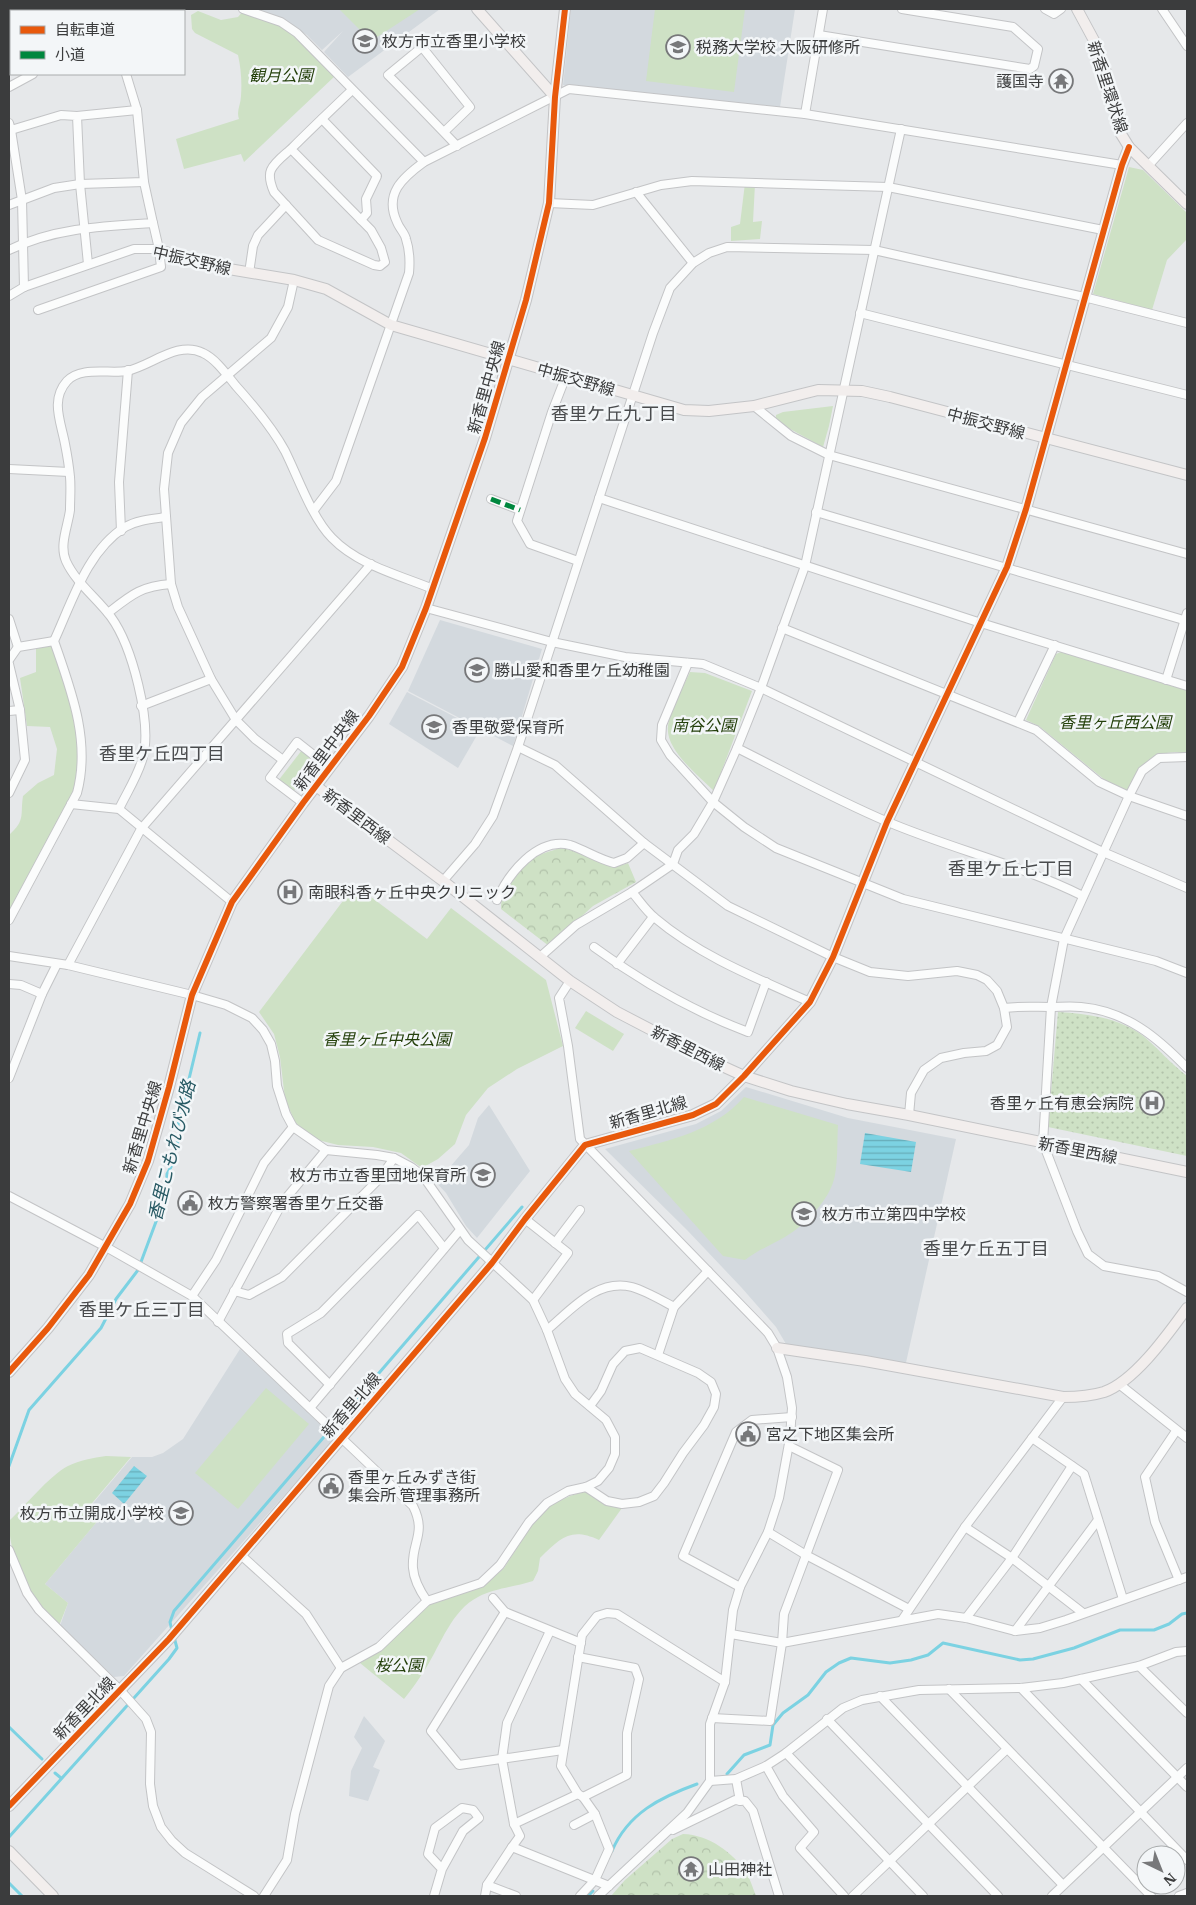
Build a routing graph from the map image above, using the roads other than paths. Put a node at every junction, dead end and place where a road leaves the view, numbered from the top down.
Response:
1 (243, 9) edge
2 (477, 9) edge
3 (565, 9) edge
4 (824, 9) edge
5 (902, 9) edge
6 (1045, 9) edge
7 (1061, 9) edge
8 (1077, 9) edge
9 (1162, 9) edge
10 (819, 35) junction
11 (1187, 46) edge
12 (31, 75) edge
13 (126, 75) edge
14 (9, 87) edge
15 (352, 90) junction
16 (555, 97) junction
17 (137, 110) junction
18 (805, 114) junction
19 (78, 116) junction
20 (322, 119) junction
21 (1187, 123) edge
22 (9, 128) edge
23 (901, 129) junction
24 (444, 132) junction
25 (457, 146) junction
26 (1129, 147) junction
27 (291, 149) junction
28 (424, 162) junction
29 (1122, 165) junction
30 (1148, 166) junction
31 (144, 182) junction
32 (80, 184) junction
33 (888, 188) junction
34 (636, 192) junction
35 (22, 200) junction
36 (548, 203) junction
37 (1187, 204) edge
38 (9, 205) edge
39 (286, 205) junction
40 (361, 220) junction
41 (153, 223) junction
42 (84, 228) junction
43 (1103, 230) junction
44 (22, 244) junction
45 (159, 249) junction
46 (9, 250) edge
47 (874, 250) junction
48 (693, 263) junction
49 (88, 264) junction
50 (223, 268) joint
51 (249, 273) junction
52 (294, 280) junction
53 (24, 287) junction
54 (9, 296) edge
55 (1084, 297) junction
56 (38, 310) dead end
57 (860, 313) junction
58 (1187, 323) edge
59 (391, 325) junction
60 (508, 359) junction
61 (1067, 365) junction
62 (128, 370) junction
63 (228, 376) junction
64 (566, 376) junction
65 (843, 391) junction
66 (632, 395) junction
67 (1187, 395) edge
68 (754, 406) junction
69 (1045, 438) junction
70 (829, 455) junction
71 (9, 470) edge
72 (69, 472) junction
73 (1187, 475) edge
74 (599, 498) junction
75 (491, 499) dead end
76 (314, 510) junction
77 (520, 510) junction
78 (1026, 510) junction
79 (816, 512) junction
80 (166, 517) junction
81 (120, 530) junction
82 (1187, 554) edge
83 (578, 561) junction
84 (370, 564) junction
85 (805, 566) junction
86 (1007, 567) junction
87 (81, 582) junction
88 (171, 584) junction
89 (433, 589) junction
90 (426, 608) junction
91 (108, 613) junction
92 (9, 618) edge
93 (1187, 618) edge
94 (981, 623) junction
95 (782, 628) junction
96 (54, 641) junction
97 (552, 642) junction
98 (1055, 646) junction
99 (18, 647) junction
100 (9, 662) edge
101 (688, 663) junction
102 (211, 679) junction
103 (1166, 680) junction
104 (1187, 686) edge
105 (761, 688) junction
106 (947, 693) junction
107 (142, 706) junction
108 (20, 710) junction
109 (9, 711) edge
110 (236, 720) junction
111 (1018, 722) junction
112 (518, 747) junction
113 (738, 748) junction
114 (1187, 758) edge
115 (284, 760) junction
116 (916, 762) junction
117 (330, 768) junction
118 (316, 786) junction
119 (9, 793) edge
120 (1129, 796) junction
121 (713, 802) junction
122 (303, 803) junction
123 (72, 804) junction
124 (119, 809) junction
125 (1187, 816) edge
126 (888, 822) junction
127 (142, 828) junction
128 (644, 843) junction
129 (1103, 852) junction
130 (672, 864) junction
131 (443, 880) junction
132 (862, 882) junction
133 (1187, 888) edge
134 (632, 892) junction
135 (1084, 896) junction
136 (497, 900) dead end
137 (232, 902) junction
138 (653, 917) junction
139 (9, 920) edge
140 (1064, 938) junction
141 (594, 948) dead end
142 (9, 956) edge
143 (540, 957) junction
144 (833, 957) junction
145 (57, 964) junction
146 (617, 964) junction
147 (68, 965) junction
148 (1187, 973) edge
149 (570, 981) junction
150 (766, 982) junction
151 (9, 984) edge
152 (42, 994) junction
153 (192, 995) junction
154 (810, 1002) junction
155 (1051, 1007) junction
156 (1004, 1008) junction
157 (1187, 1068) edge
158 (744, 1076) junction
159 (9, 1078) edge
160 (909, 1115) junction
161 (293, 1127) junction
162 (1043, 1143) junction
163 (586, 1145) junction
164 (326, 1150) junction
165 (394, 1158) junction
166 (1187, 1172) edge
167 (9, 1196) edge
168 (580, 1210) dead end
169 (525, 1219) junction
170 (460, 1230) junction
171 (555, 1243) junction
172 (106, 1247) junction
173 (444, 1248) junction
174 (489, 1261) junction
175 (708, 1270) junction
176 (234, 1291) junction
177 (1187, 1292) edge
178 (192, 1296) junction
179 (532, 1300) junction
180 (674, 1307) junction
181 (1187, 1308) edge
182 (218, 1322) junction
183 (547, 1330) junction
184 (778, 1348) junction
185 (658, 1355) junction
186 (9, 1372) edge
187 (1119, 1384) junction
188 (330, 1385) junction
189 (1063, 1397) junction
190 (590, 1406) junction
191 (310, 1408) junction
192 (792, 1417) junction
193 (1176, 1430) junction
194 (338, 1434) junction
195 (1032, 1438) junction
196 (1187, 1438) edge
197 (789, 1446) junction
198 (1072, 1466) junction
199 (586, 1487) junction
200 (1098, 1520) junction
201 (965, 1528) junction
202 (768, 1532) junction
203 (9, 1550) edge
204 (806, 1555) junction
205 (242, 1556) junction
206 (1012, 1558) junction
207 (1183, 1578) edge
208 (1048, 1586) junction
209 (740, 1587) junction
210 (493, 1598) dead end
211 (1123, 1599) junction
212 (427, 1601) junction
213 (909, 1609) junction
214 (505, 1612) junction
215 (1084, 1613) junction
216 (966, 1618) junction
217 (902, 1620) junction
218 (550, 1631) junction
219 (1015, 1631) junction
220 (731, 1634) junction
221 (581, 1643) junction
222 (782, 1643) junction
223 (1187, 1651) edge
224 (578, 1657) junction
225 (1139, 1666) junction
226 (341, 1668) junction
227 (1081, 1679) junction
228 (725, 1682) junction
229 (1021, 1688) junction
230 (949, 1689) junction
231 (120, 1690) junction
232 (880, 1696) junction
233 (1187, 1713) edge
234 (712, 1718) junction
235 (828, 1720) junction
236 (1007, 1749) junction
237 (563, 1750) junction
238 (786, 1753) junction
239 (502, 1759) junction
240 (766, 1766) junction
241 (1187, 1768) edge
242 (1178, 1777) junction
243 (736, 1778) junction
244 (710, 1781) junction
245 (968, 1786) junction
246 (1187, 1787) edge
247 (580, 1795) junction
248 (740, 1801) junction
249 (9, 1806) edge
250 (1141, 1812) junction
251 (595, 1814) junction
252 (514, 1824) junction
253 (928, 1824) junction
254 (574, 1825) dead end
255 (668, 1832) junction
256 (512, 1847) junction
257 (1103, 1848) junction
258 (9, 1851) edge
259 (1187, 1860) edge
260 (889, 1861) junction
261 (442, 1869) junction
262 (595, 1880) junction
263 (487, 1884) junction
264 (1063, 1885) junction
265 (609, 1886) junction
266 (1187, 1893) edge
267 (53, 1896) edge
268 (254, 1896) edge
269 (264, 1896) edge
270 (434, 1896) edge
271 (485, 1896) edge
272 (516, 1896) edge
273 (580, 1896) edge
274 (598, 1896) edge
275 (779, 1896) edge
276 (844, 1896) edge
277 (853, 1896) edge
278 (923, 1896) edge
279 (998, 1896) edge
280 (1052, 1896) edge
281 (1150, 1896) edge
282 (1179, 1896) edge

1 - 15 street
2 - 16 street
3 - 16 street, 新香里中央線
4 - 10 street
5 - 10 street
6 - 7 street
8 - 26 street, 新香里環状線
9 - 11 street
10 - 18 street
12 - 14 street
13 - 17 street
15 - 20 street
15 - 28 street
16 - 18 street
16 - 25 street
16 - 36 street, 新香里中央線
17 - 19 street
17 - 31 street
18 - 23 street
19 - 22 street
19 - 32 street
20 - 27 street
20 - 40 street
21 - 30 street
22 - 35 street
23 - 29 street
23 - 33 street
24 - 24 street
24 - 25 street
25 - 28 street
26 - 29 street, 新香里北線
26 - 30 street, 新香里環状線
27 - 39 street
27 - 40 street
28 - 59 street
29 - 43 street, 新香里北線
30 - 37 street, 新香里環状線
31 - 32 street
31 - 41 street
32 - 35 street
32 - 42 street
33 - 34 street
33 - 43 street
33 - 47 street
34 - 36 street
34 - 48 street
35 - 38 street
35 - 44 street
36 - 60 street, 新香里中央線
39 - 40 street
39 - 51 street
41 - 42 street
41 - 45 street
42 - 44 street
42 - 49 street
43 - 55 street, 新香里北線
44 - 46 street
44 - 53 street
45 - 49 street, 中振交野線
45 - 50 street, 中振交野線
45 - 56 street
47 - 48 street
47 - 55 street
47 - 57 street
48 - 66 street
49 - 53 street, 中振交野線
50 - 51 street, 中振交野線
51 - 52 street, 中振交野線
52 - 59 street, 中振交野線
52 - 63 street
53 - 54 street, 中振交野線
55 - 58 street
55 - 61 street, 新香里北線
57 - 61 street
57 - 65 street
59 - 60 street, 中振交野線
59 - 76 street
60 - 64 street, 中振交野線
60 - 89 street, 新香里中央線
61 - 67 street
61 - 69 street, 新香里北線
62 - 63 street
62 - 72 street
62 - 81 street
63 - 76 street
63 - 80 street
64 - 66 street, 中振交野線
64 - 77 street
65 - 68 street, 中振交野線
65 - 69 street, 中振交野線
65 - 70 street
66 - 68 street, 中振交野線
66 - 74 street
68 - 70 street
69 - 73 street, 中振交野線
69 - 78 street, 新香里北線
70 - 78 street
70 - 79 street
71 - 72 street
72 - 87 street
74 - 83 street
74 - 85 street
75 - 77 street
76 - 84 street
77 - 83 street
78 - 82 street
78 - 86 street, 新香里北線
79 - 85 street
79 - 86 street
80 - 81 street
80 - 88 street
81 - 87 street
83 - 97 street
84 - 89 street
84 - 110 street
85 - 94 street
85 - 95 street
86 - 93 street
86 - 94 street, 新香里北線
87 - 91 street
87 - 96 street
88 - 91 street
88 - 102 street
89 - 90 street, 新香里中央線
90 - 97 street
90 - 117 street, 新香里中央線
91 - 107 street
92 - 99 street
93 - 103 street
94 - 98 street
94 - 106 street, 新香里北線
95 - 105 street
95 - 106 street
96 - 99 street
96 - 123 street
97 - 101 street
97 - 112 street
98 - 103 street
98 - 111 street
99 - 100 street
100 - 108 street
101 - 105 street
101 - 121 street
102 - 107 street
102 - 110 street
103 - 104 street
105 - 113 street
105 - 116 street
106 - 111 street
106 - 116 street, 新香里北線
107 - 124 street
108 - 109 street
108 - 119 street
110 - 115 street
110 - 127 street
111 - 120 street
112 - 128 street
112 - 131 street
113 - 121 street
113 - 126 street
114 - 120 street
115 - 117 street
115 - 122 street
116 - 126 street, 新香里北線
116 - 129 street
117 - 118 street, 新香里中央線
118 - 122 street, 新香里中央線
118 - 131 street, 新香里西線
120 - 125 street
120 - 129 street
121 - 130 street
121 - 132 street
122 - 137 street, 新香里中央線
123 - 124 street
123 - 139 street
124 - 127 street
126 - 132 street, 新香里北線
126 - 135 street
127 - 137 street
127 - 147 street
128 - 130 street
128 - 136 street
129 - 133 street
129 - 135 street
130 - 134 street
130 - 144 street
131 - 143 street, 新香里西線
132 - 140 street
132 - 144 street, 新香里北線
134 - 138 street
134 - 143 street
135 - 140 street
137 - 153 street, 新香里中央線
138 - 146 street
138 - 150 street
140 - 148 street
140 - 155 street
141 - 146 street
142 - 145 street
143 - 149 street, 新香里西線
144 - 154 street, 新香里北線
144 - 156 street
145 - 147 street
145 - 152 street
146 - 150 street
147 - 153 street
149 - 158 street, 新香里西線
149 - 163 street
150 - 154 street
151 - 152 street
152 - 159 street
153 - 161 street
153 - 172 street, 新香里中央線
154 - 158 street, 新香里北線
155 - 156 street
155 - 157 street
155 - 162 street
156 - 160 street
158 - 160 street, 新香里西線
158 - 163 street, 新香里北線
160 - 162 street, 新香里西線
161 - 164 street
161 - 178 street
162 - 166 street, 新香里西線
162 - 177 street
163 - 169 street, 新香里北線
163 - 175 street
164 - 165 street
164 - 176 street
165 - 170 street
165 - 176 street
167 - 172 street
168 - 171 street
169 - 171 street
169 - 174 street, 新香里北線
170 - 173 street
170 - 174 street
171 - 179 street
172 - 178 street
172 - 186 street, 新香里中央線
173 - 188 street
173 - 188 street
174 - 179 street
174 - 194 street, 新香里北線
175 - 180 street
175 - 184 street
176 - 182 street
178 - 182 street
179 - 183 street
180 - 183 street
180 - 185 street
181 - 187 street
182 - 191 street
183 - 190 street
184 - 189 street
184 - 192 street
185 - 190 street
185 - 199 street
187 - 189 street
187 - 193 street
188 - 191 street
189 - 195 street
190 - 199 street
191 - 194 street
192 - 197 street
192 - 209 street
193 - 196 street
193 - 207 street
194 - 205 street, 新香里北線
194 - 212 street
195 - 198 street
195 - 201 street
197 - 202 street
197 - 204 street
198 - 200 street
198 - 206 street
199 - 212 street
200 - 208 street
200 - 211 street
201 - 206 street
201 - 213 street
202 - 204 street
202 - 209 street
203 - 231 street
204 - 213 street
204 - 222 street
205 - 226 street
205 - 231 street, 新香里北線
206 - 208 street
206 - 216 street
207 - 211 street
208 - 215 street
208 - 219 street
209 - 220 street
210 - 214 street
211 - 215 street
212 - 226 street
213 - 217 street
214 - 218 street
214 - 239 street
215 - 219 street
216 - 217 street
216 - 219 street
217 - 222 street
218 - 221 street
218 - 239 street
220 - 222 street
220 - 228 street
221 - 224 street
221 - 228 street
222 - 234 street
223 - 225 street
224 - 237 street
224 - 247 street
225 - 227 street
225 - 233 street
226 - 269 street
227 - 229 street
227 - 242 street
228 - 234 street
229 - 230 street
229 - 250 street
230 - 232 street
230 - 236 street
231 - 249 street, 新香里北線
231 - 268 street
232 - 235 street
232 - 245 street
234 - 244 street
235 - 238 street
235 - 253 street
236 - 245 street
236 - 257 street
237 - 239 street
237 - 247 street
238 - 240 street
238 - 260 street
239 - 252 street
240 - 243 street
240 - 276 street
241 - 242 street
242 - 246 street
242 - 250 street
243 - 244 street
243 - 248 street
244 - 255 street
245 - 253 street
245 - 264 street
247 - 251 street
247 - 252 street
248 - 255 street
248 - 275 street
250 - 257 street
250 - 259 street
251 - 254 street
251 - 262 street
252 - 256 street
253 - 260 street
253 - 279 street
255 - 265 street
256 - 262 street
256 - 263 street
257 - 264 street
257 - 281 street
258 - 267 street
260 - 277 street
260 - 278 street
261 - 261 street
261 - 270 street
262 - 265 street
262 - 273 street
263 - 271 street
263 - 272 street
264 - 280 street
265 - 274 street
266 - 282 street

